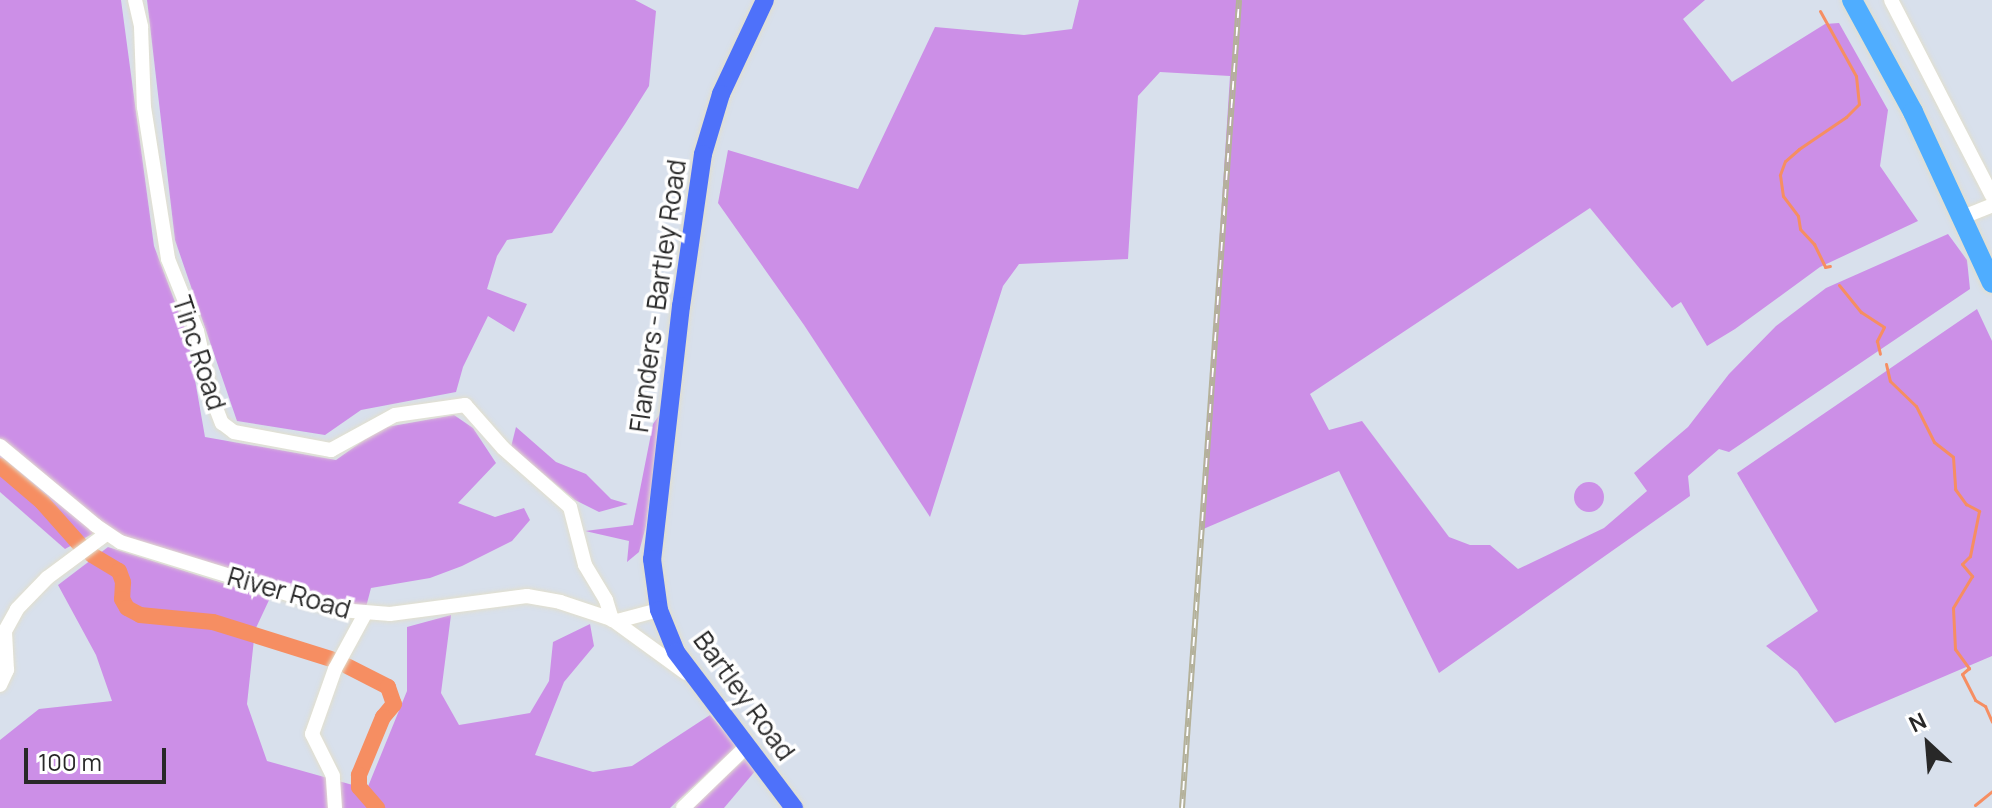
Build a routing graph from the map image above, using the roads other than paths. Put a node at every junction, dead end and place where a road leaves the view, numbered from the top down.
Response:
1 (135, 0) edge
2 (765, 0) edge
3 (1852, 0) edge
4 (1891, 0) edge
5 (1992, 196) edge
6 (1992, 205) edge
7 (1963, 217) junction
8 (1992, 283) edge
9 (0, 446) edge
10 (106, 534) junction
11 (659, 610) junction
12 (365, 614) junction
13 (612, 620) junction
14 (694, 680) junction
15 (0, 685) edge
16 (746, 747) junction
17 (335, 808) edge
18 (683, 808) edge
19 (794, 808) edge

1 - 13 street, Tinc Road
2 - 11 main road, Flanders - Bartley Road
3 - 7 highway
4 - 5 street
6 - 7 street
7 - 8 highway
9 - 10 street, River Road
10 - 12 street, River Road
10 - 15 street
11 - 13 street, River Road
11 - 14 main road, Bartley Road
12 - 13 street, River Road
12 - 17 street
13 - 14 street, River Road
14 - 16 main road, Bartley Road
16 - 18 street
16 - 19 main road, Bartley Road

